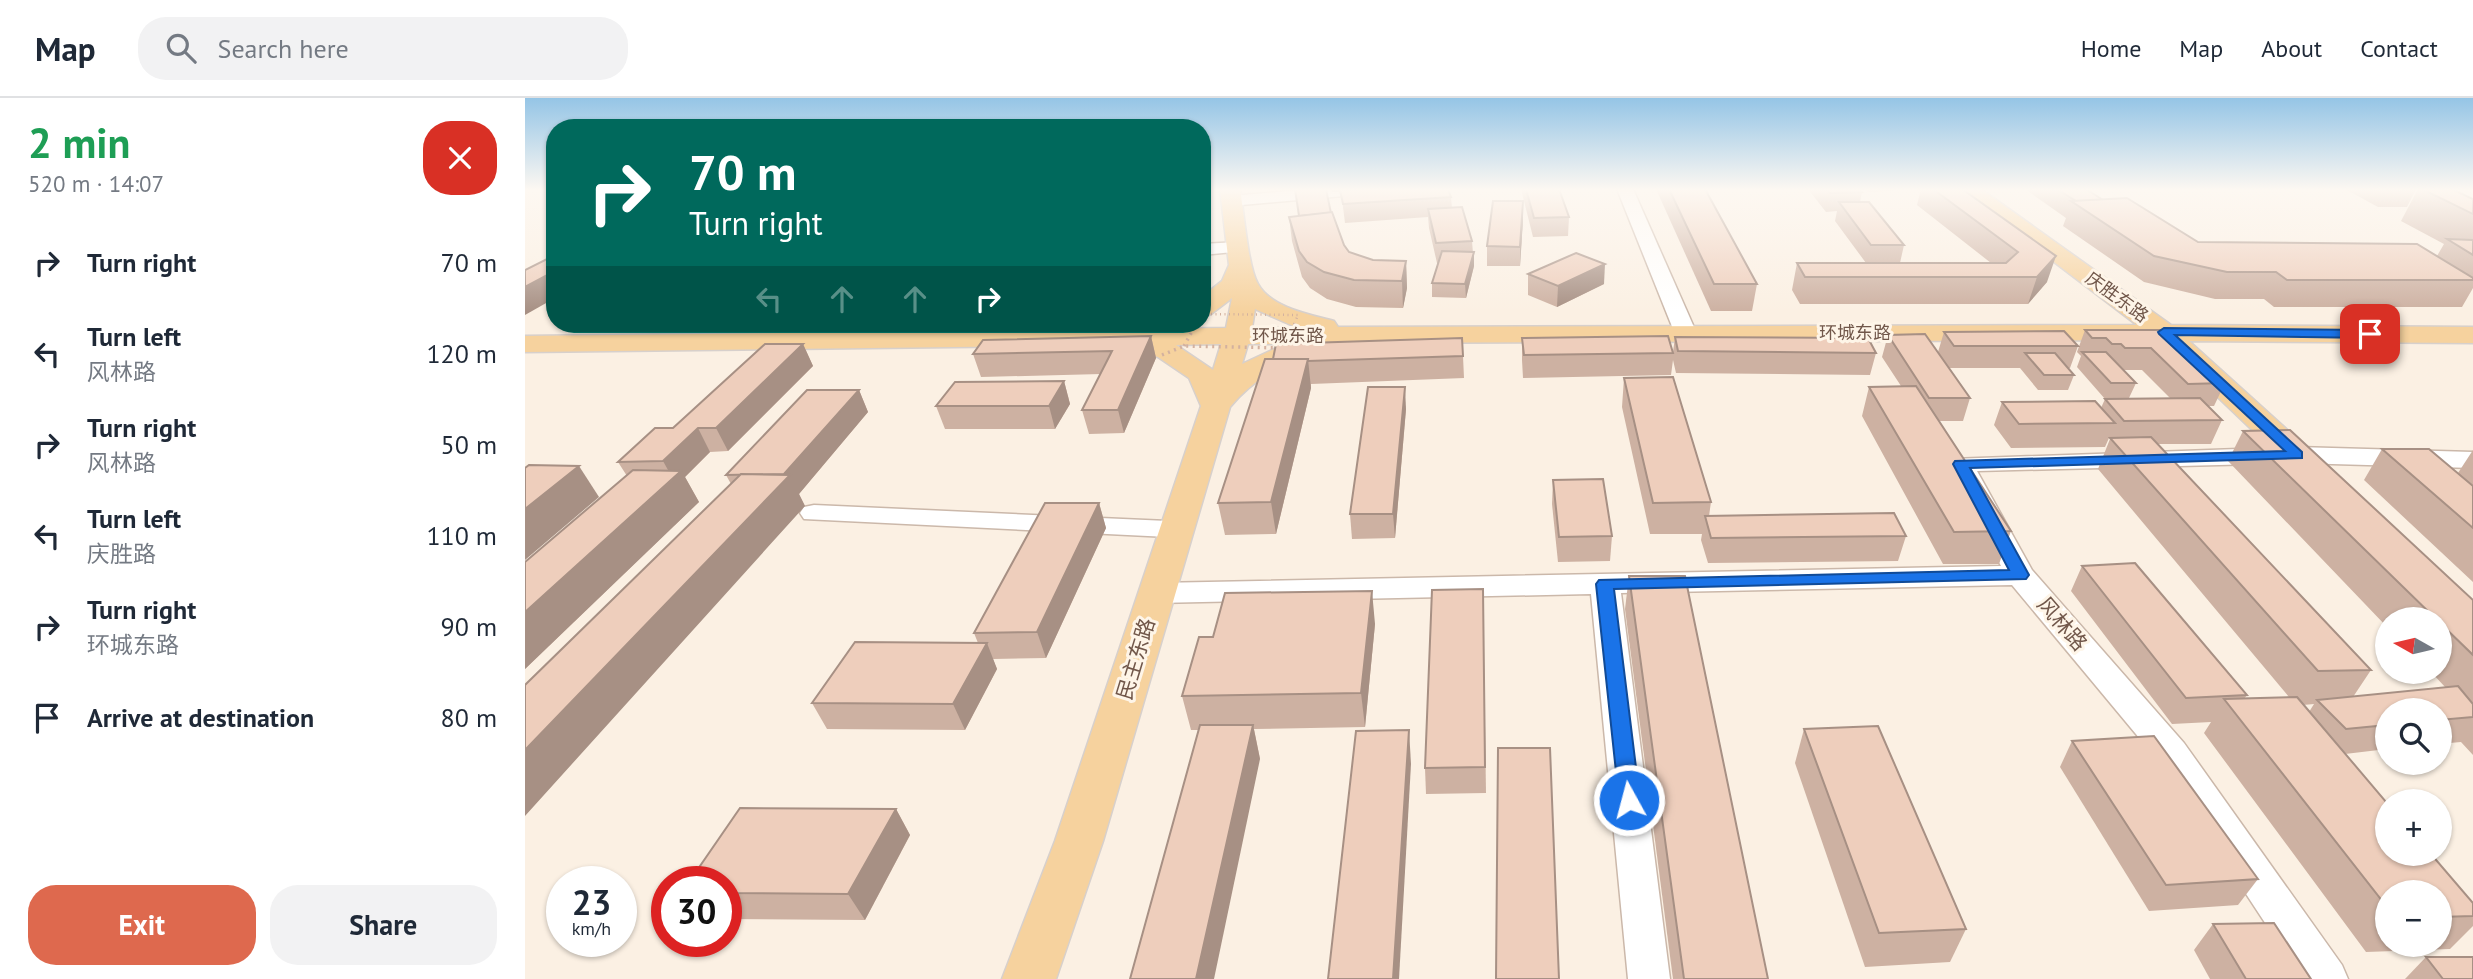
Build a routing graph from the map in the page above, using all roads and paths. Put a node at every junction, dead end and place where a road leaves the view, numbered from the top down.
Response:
1 (1235, 230) edge
2 (1642, 230) edge
3 (2024, 230) edge
4 (1211, 251) edge
5 (1239, 256) junction
6 (1211, 302) edge
7 (1211, 314) edge
8 (2164, 332) junction
9 (1686, 334) junction
10 (1177, 335) edge
11 (2473, 335) edge
12 (1401, 336) junction
13 (1237, 337) junction
14 (1120, 338) junction
15 (525, 344) edge
16 (1285, 348) junction
17 (1162, 355) dead end
18 (1284, 359) edge
19 (1215, 405) junction
20 (2297, 455) junction
21 (2473, 460) edge
22 (2326, 482) edge
23 (814, 513) dead end
24 (1168, 529) dead end
25 (2020, 575) junction
26 (1605, 584) junction
27 (1156, 593) junction
28 (1029, 979) edge
29 (1649, 979) edge
30 (2327, 979) edge

1 - 5 main road
2 - 9 street
3 - 8 main road, 庆胜东路
4 - 5 street
5 - 6 main road
5 - 12 main road
5 - 13 main road, 民主东路
7 - 16 path, bridge
8 - 9 main road, 环城东路
8 - 11 main road, 环城东路
8 - 20 main road, 庆胜东路
9 - 12 main road, 环城东路
10 - 14 main road
10 - 16 path, bridge
10 - 17 path, bridge
12 - 13 main road, 环城东路
12 - 19 main road
13 - 14 main road, 环城东路
13 - 19 main road, 民主东路
14 - 15 main road
14 - 19 main road
16 - 18 path
19 - 27 main road, 民主东路
20 - 21 street
20 - 22 main road, 庆胜东路
20 - 25 street, 风林路
23 - 24 street
25 - 26 street
25 - 30 street, 风林路
26 - 27 street
26 - 29 street
27 - 28 main road, 民主东路

